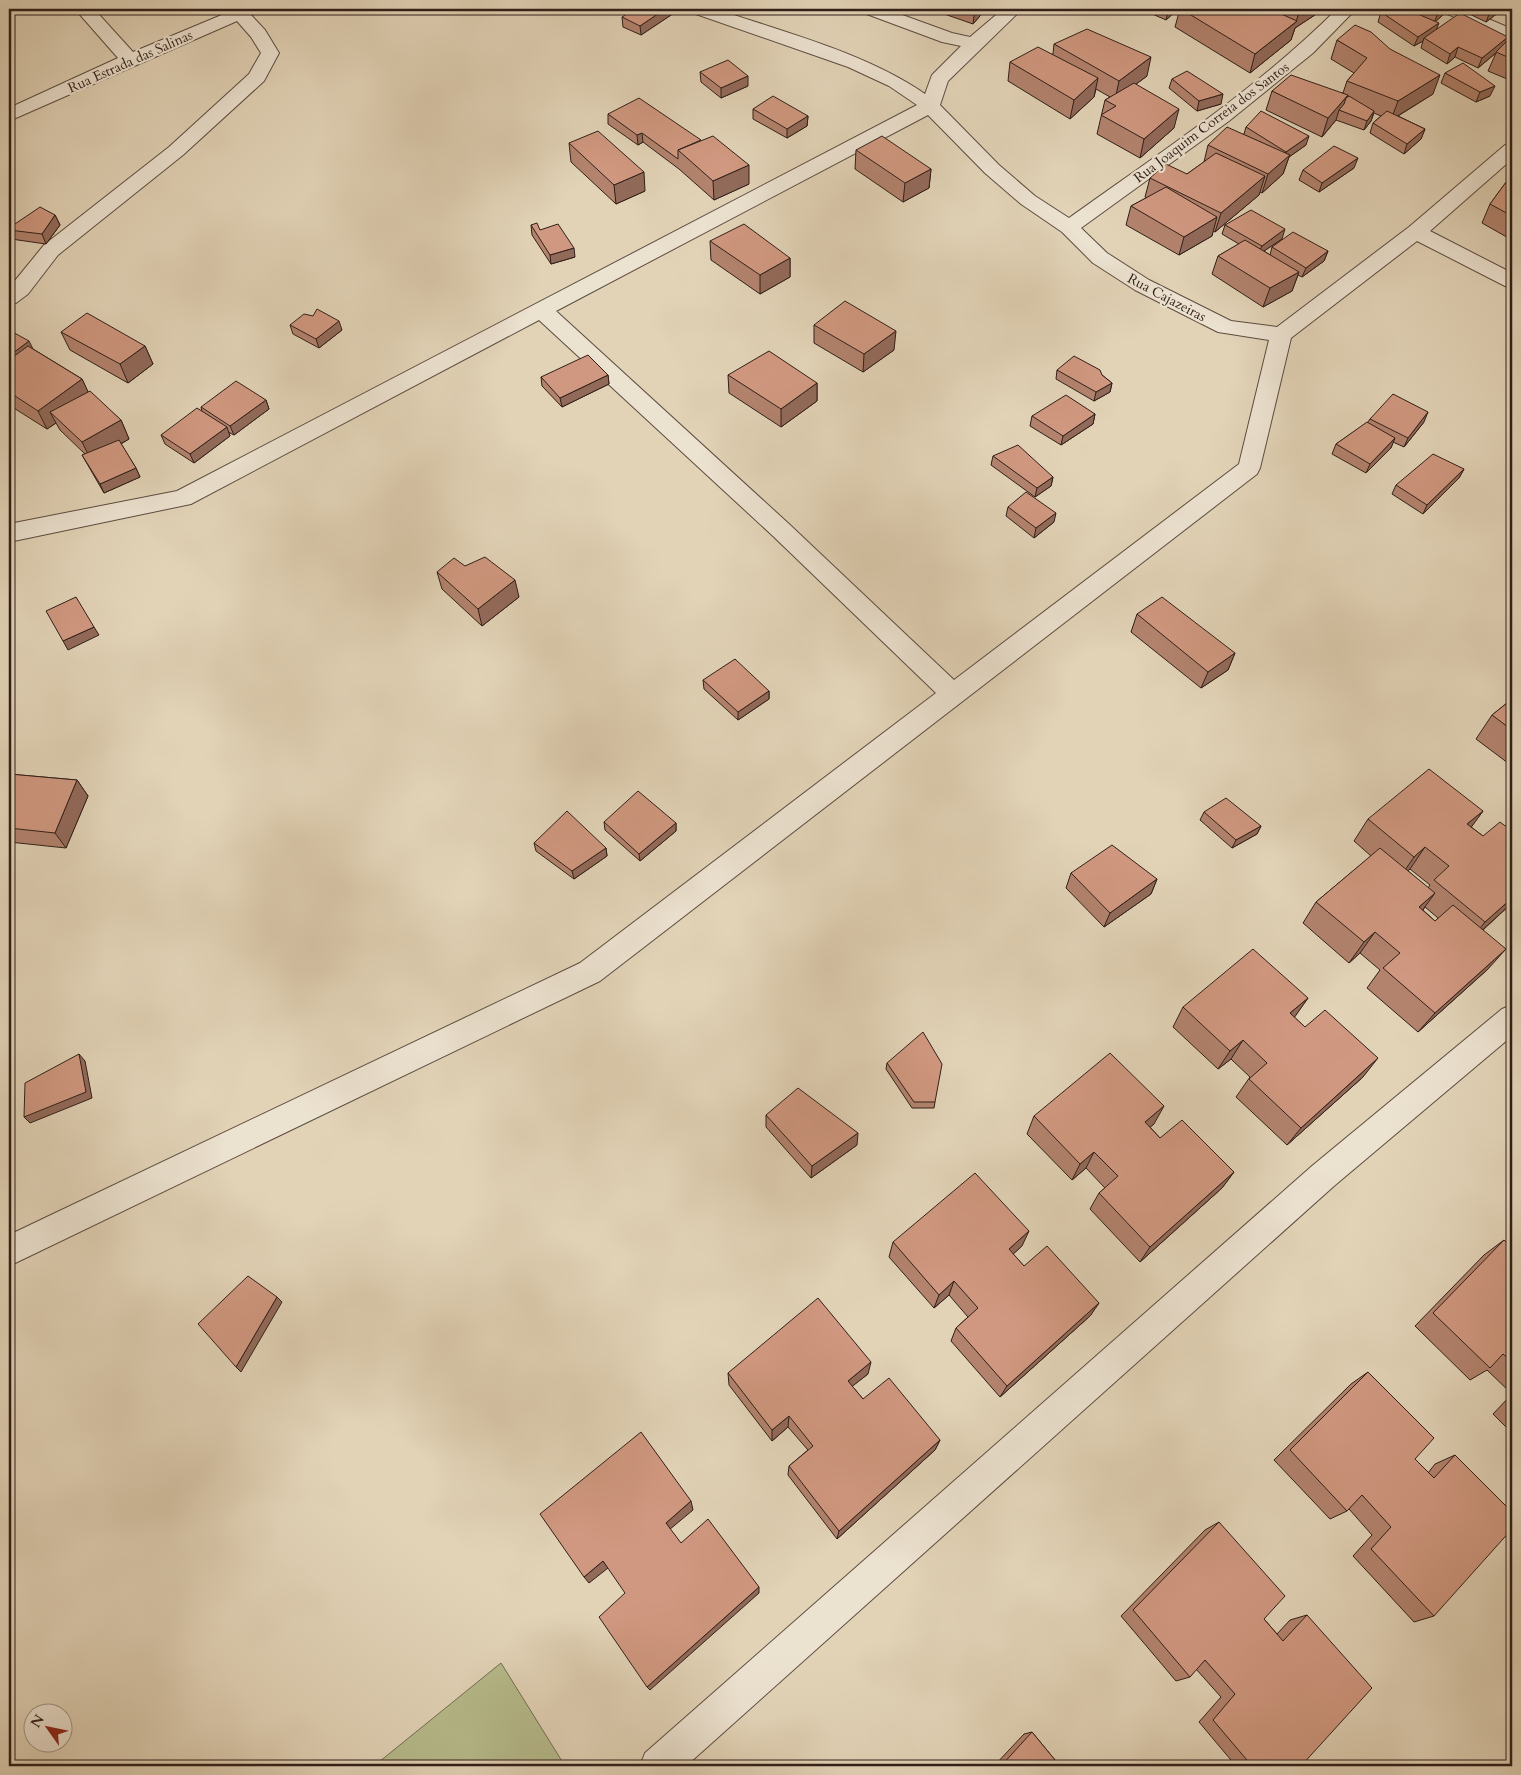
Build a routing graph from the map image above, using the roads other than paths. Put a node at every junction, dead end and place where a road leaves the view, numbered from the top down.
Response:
1 (84, 9) edge
2 (699, 9) edge
3 (870, 9) edge
4 (1013, 9) edge
5 (1347, 9) edge
6 (1450, 9) edge
7 (245, 11) edge
8 (1512, 36) edge
9 (974, 43) junction
10 (130, 60) junction
11 (930, 106) junction
12 (9, 115) edge
13 (1512, 149) edge
14 (1069, 227) junction
15 (1416, 232) junction
16 (1512, 281) edge
17 (9, 298) edge
18 (541, 310) junction
19 (1281, 335) junction
20 (9, 533) edge
21 (953, 694) junction
22 (1512, 1018) edge
23 (9, 1250) edge
24 (658, 1766) edge

1 - 10 street
2 - 11 street, Rua Cajazeiras
3 - 9 street
4 - 9 street
5 - 14 street, Rua Joaquim Correia dos Santos
6 - 8 street
7 - 10 street, Rua Estrada das Salinas
7 - 17 street
9 - 11 street
10 - 12 street, Rua Estrada das Salinas
11 - 14 street, Rua Cajazeiras
11 - 18 street
13 - 15 street
14 - 19 street, Rua Cajazeiras
15 - 16 street
15 - 19 street
18 - 20 street
18 - 21 street
19 - 21 street
21 - 23 street
22 - 24 street

